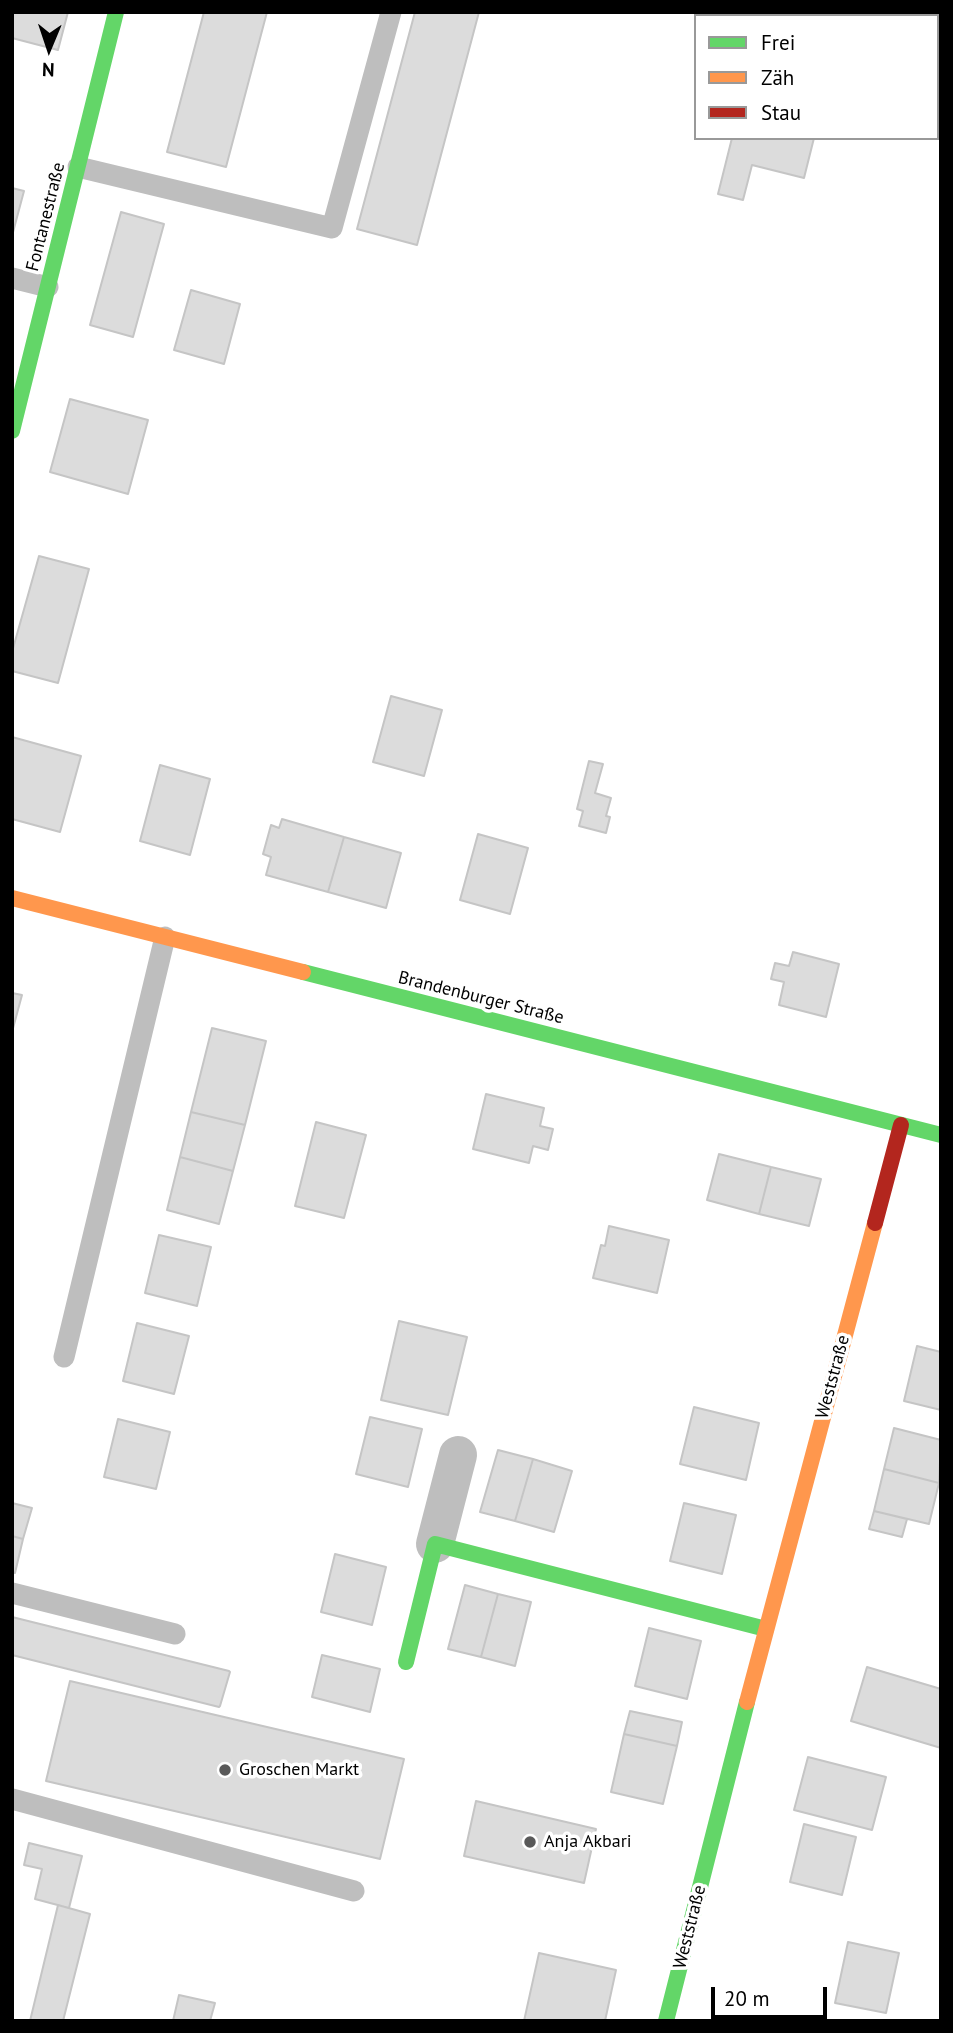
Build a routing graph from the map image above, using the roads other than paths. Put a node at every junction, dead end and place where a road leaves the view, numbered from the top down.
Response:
1 (116, 12) edge
2 (391, 12) edge
3 (78, 167) junction
4 (12, 278) edge
5 (48, 287) junction
6 (12, 431) edge
7 (12, 898) edge
8 (165, 937) junction
9 (901, 1125) junction
10 (941, 1135) edge
11 (64, 1357) dead end
12 (458, 1455) dead end
13 (435, 1544) junction
14 (12, 1593) edge
15 (766, 1629) junction
16 (175, 1634) dead end
17 (406, 1662) dead end
18 (12, 1799) edge
19 (354, 1891) dead end
20 (666, 2021) edge

1 - 3 street, Fontanestraße
2 - 3 lane
3 - 5 street, Fontanestraße
4 - 5 lane
5 - 6 street, Fontanestraße
7 - 8 street, Brandenburger Straße
8 - 9 street, Brandenburger Straße
8 - 11 lane
9 - 10 street, Brandenburger Straße
9 - 15 street, Weststraße
12 - 13 street
13 - 15 street
13 - 17 street
14 - 16 lane
15 - 20 street, Weststraße
18 - 19 lane

